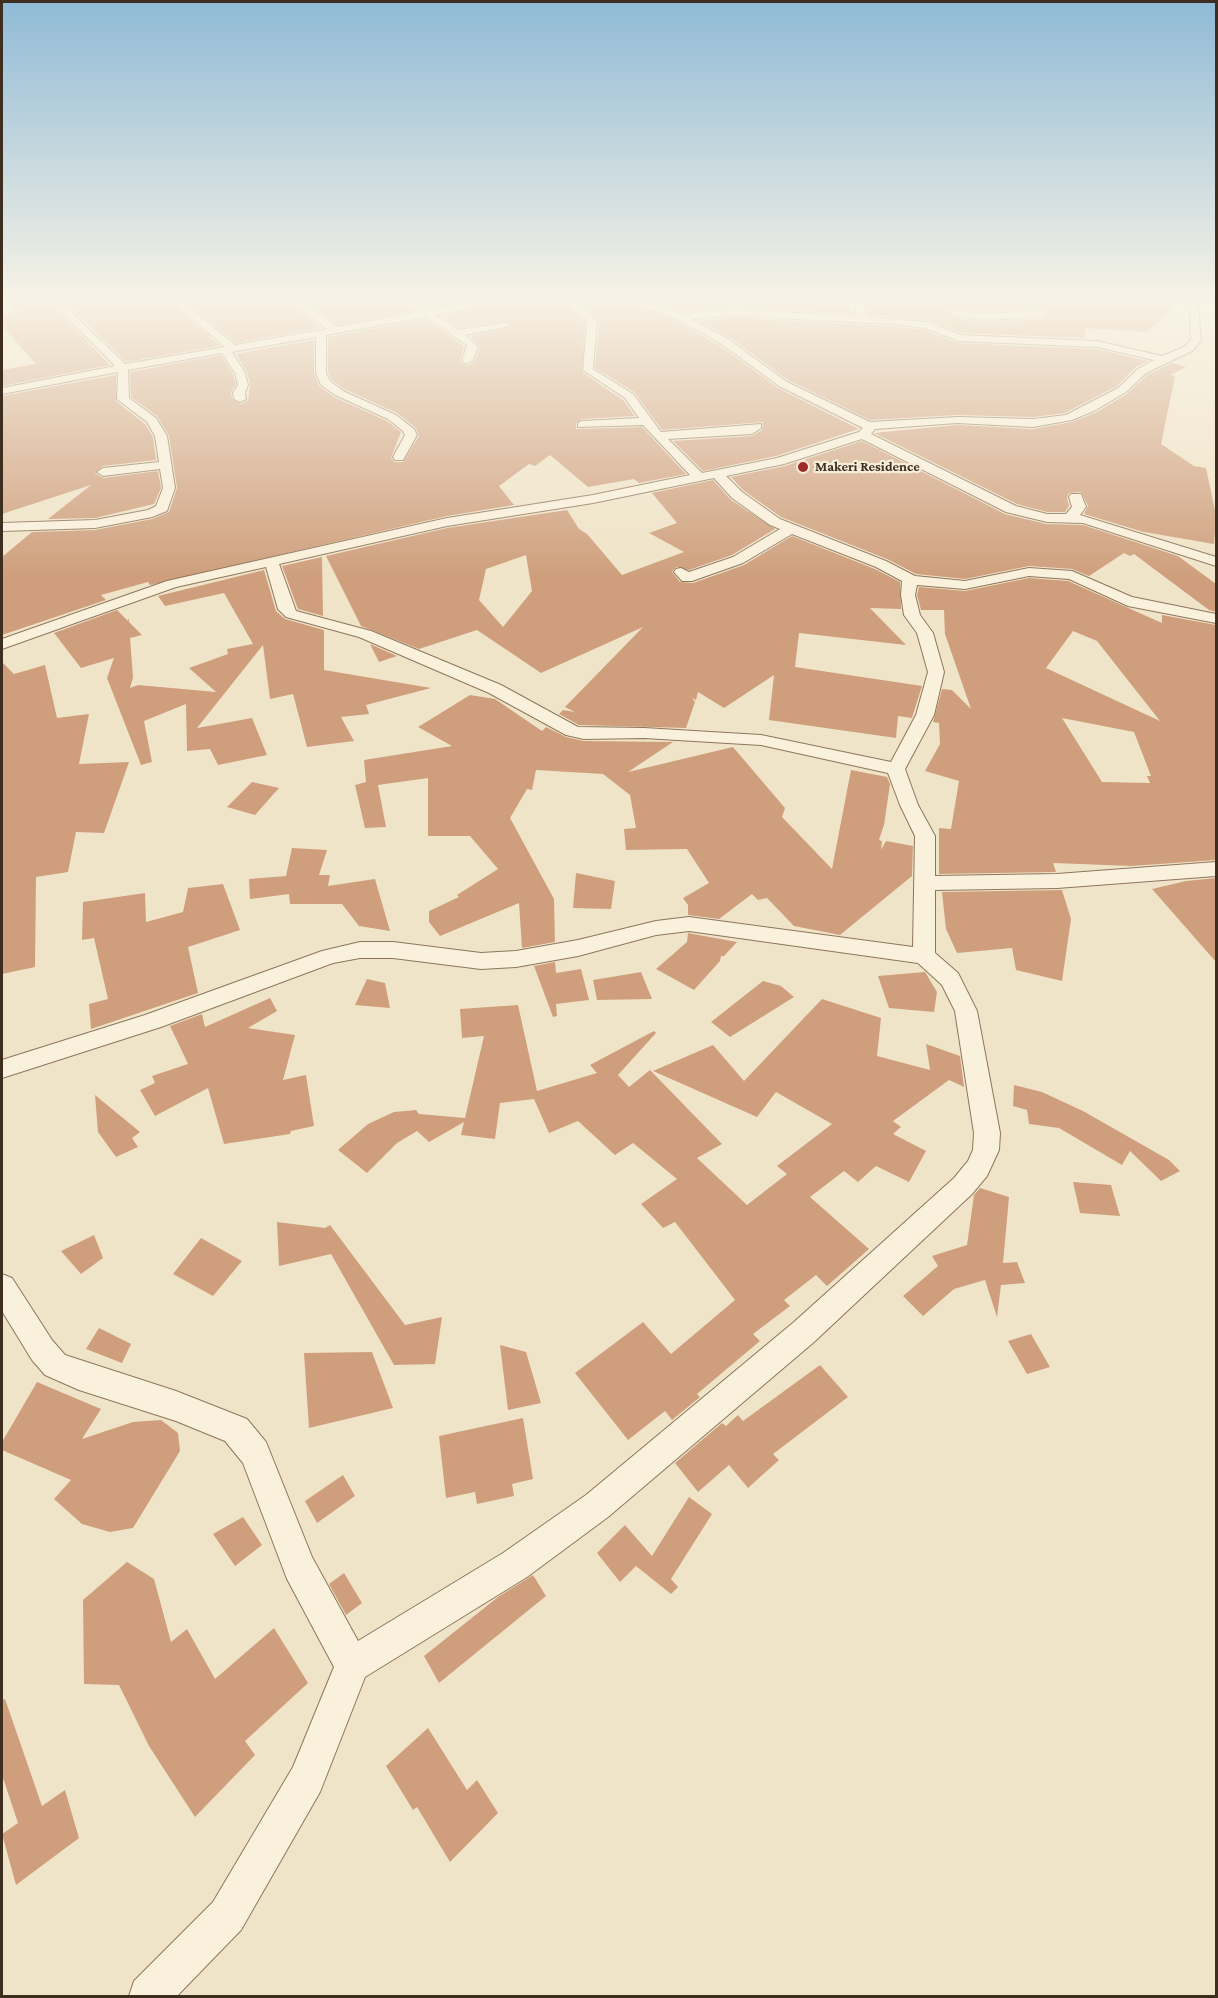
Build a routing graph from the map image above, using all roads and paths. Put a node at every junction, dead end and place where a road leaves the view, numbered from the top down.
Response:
1 (123, 391) edge
2 (239, 391) edge
3 (337, 391) edge
4 (621, 391) edge
5 (796, 391) edge
6 (1120, 391) edge
7 (240, 399) dead end
8 (646, 421) junction
9 (582, 425) dead end
10 (757, 426) dead end
11 (865, 431) junction
12 (658, 436) junction
13 (399, 457) dead end
14 (165, 465) junction
15 (103, 472) dead end
16 (708, 476) junction
17 (1076, 497) dead end
18 (1070, 519) junction
19 (2, 527) edge
20 (790, 529) junction
21 (271, 561) junction
22 (1216, 562) edge
23 (681, 573) dead end
24 (910, 579) junction
25 (1216, 618) edge
26 (2, 644) edge
27 (897, 769) junction
28 (1216, 869) edge
29 (925, 883) junction
30 (924, 956) junction
31 (2, 1069) edge
32 (2, 1287) edge
33 (352, 1665) junction
34 (149, 1996) edge

1 - 14 street
2 - 7 street
3 - 13 street
4 - 8 street
5 - 11 street
6 - 11 street
8 - 9 street
8 - 12 street
10 - 12 street
11 - 16 street
11 - 18 street
12 - 16 street
14 - 15 street
14 - 19 street
16 - 20 street
16 - 21 street
17 - 18 street
18 - 22 street
20 - 23 street
20 - 24 street
21 - 26 street
21 - 27 street
24 - 25 street
24 - 27 street
27 - 29 street
28 - 29 street
29 - 30 street
30 - 31 street
30 - 33 street
32 - 33 street
33 - 34 street

